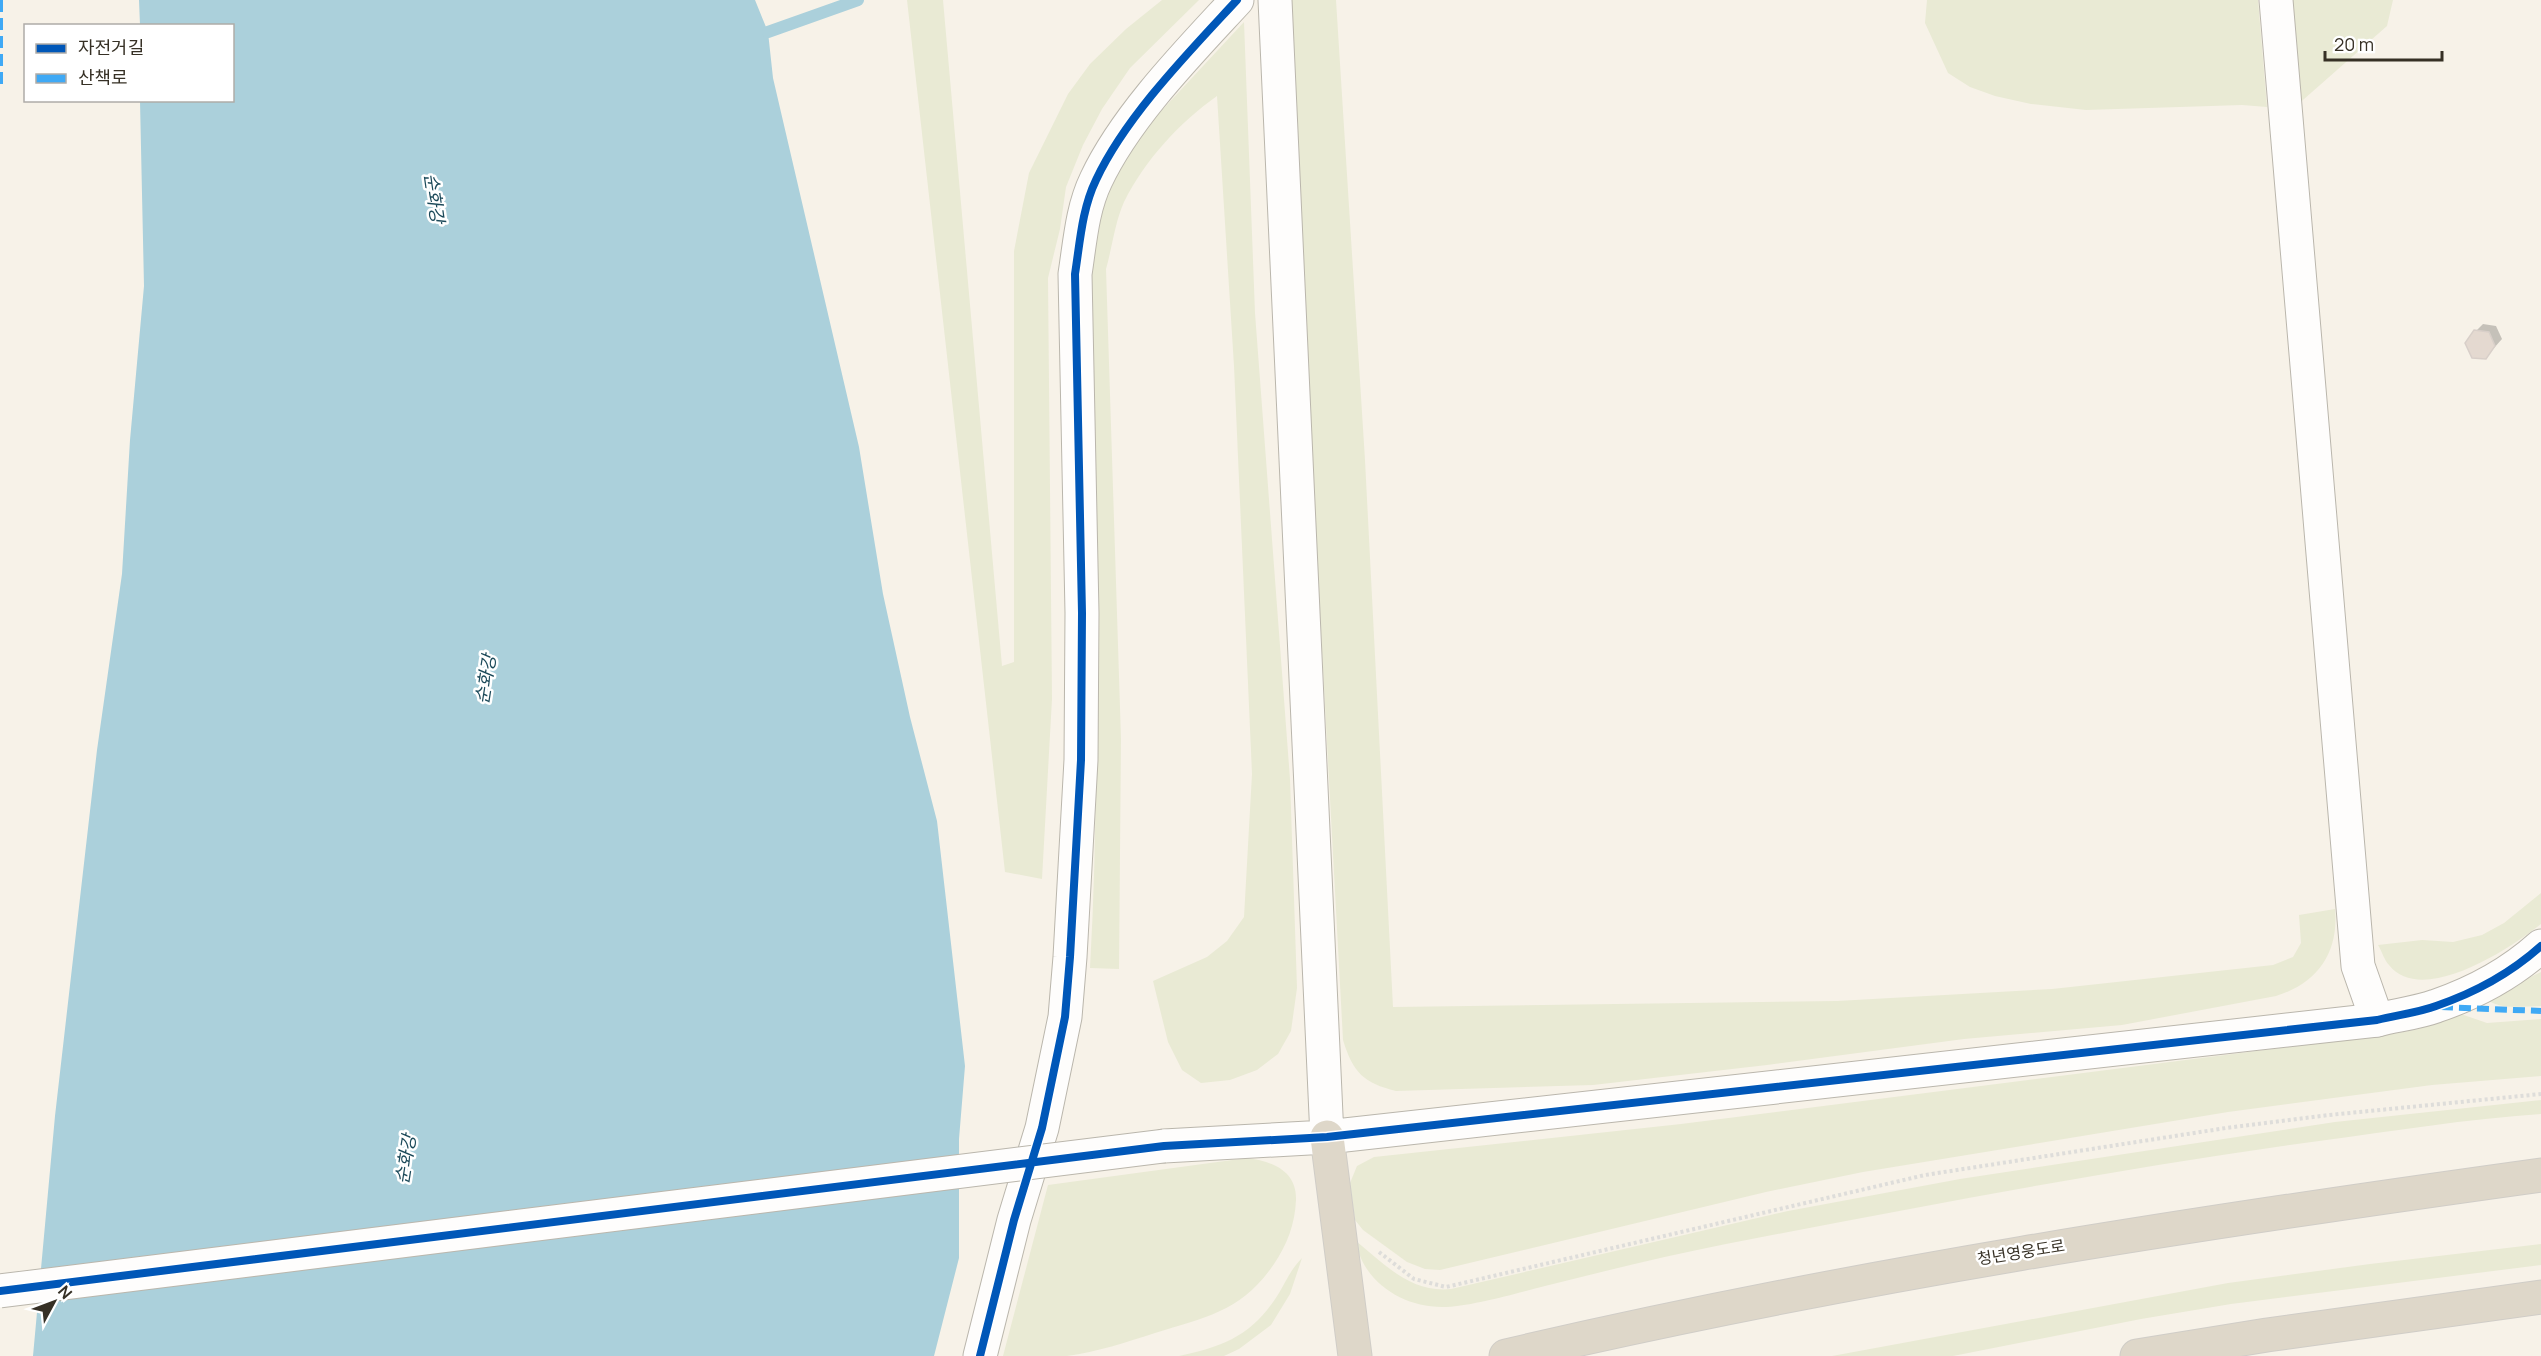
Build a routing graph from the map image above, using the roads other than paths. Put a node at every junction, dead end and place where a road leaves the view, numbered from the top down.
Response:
1 (1237, 0) edge
2 (1275, 0) edge
3 (2276, 0) edge
4 (2541, 946) edge
5 (2377, 1020) junction
6 (1327, 1137) junction
7 (2541, 1174) edge
8 (0, 1291) edge
9 (2541, 1297) edge
10 (980, 1356) edge
11 (1355, 1356) edge
12 (1506, 1356) edge
13 (2137, 1356) edge

1 - 10 street
2 - 6 street
3 - 5 street
4 - 5 street
5 - 6 street
6 - 8 street, bridge
6 - 11 highway
7 - 12 highway, 청년영웅도로
9 - 13 highway

